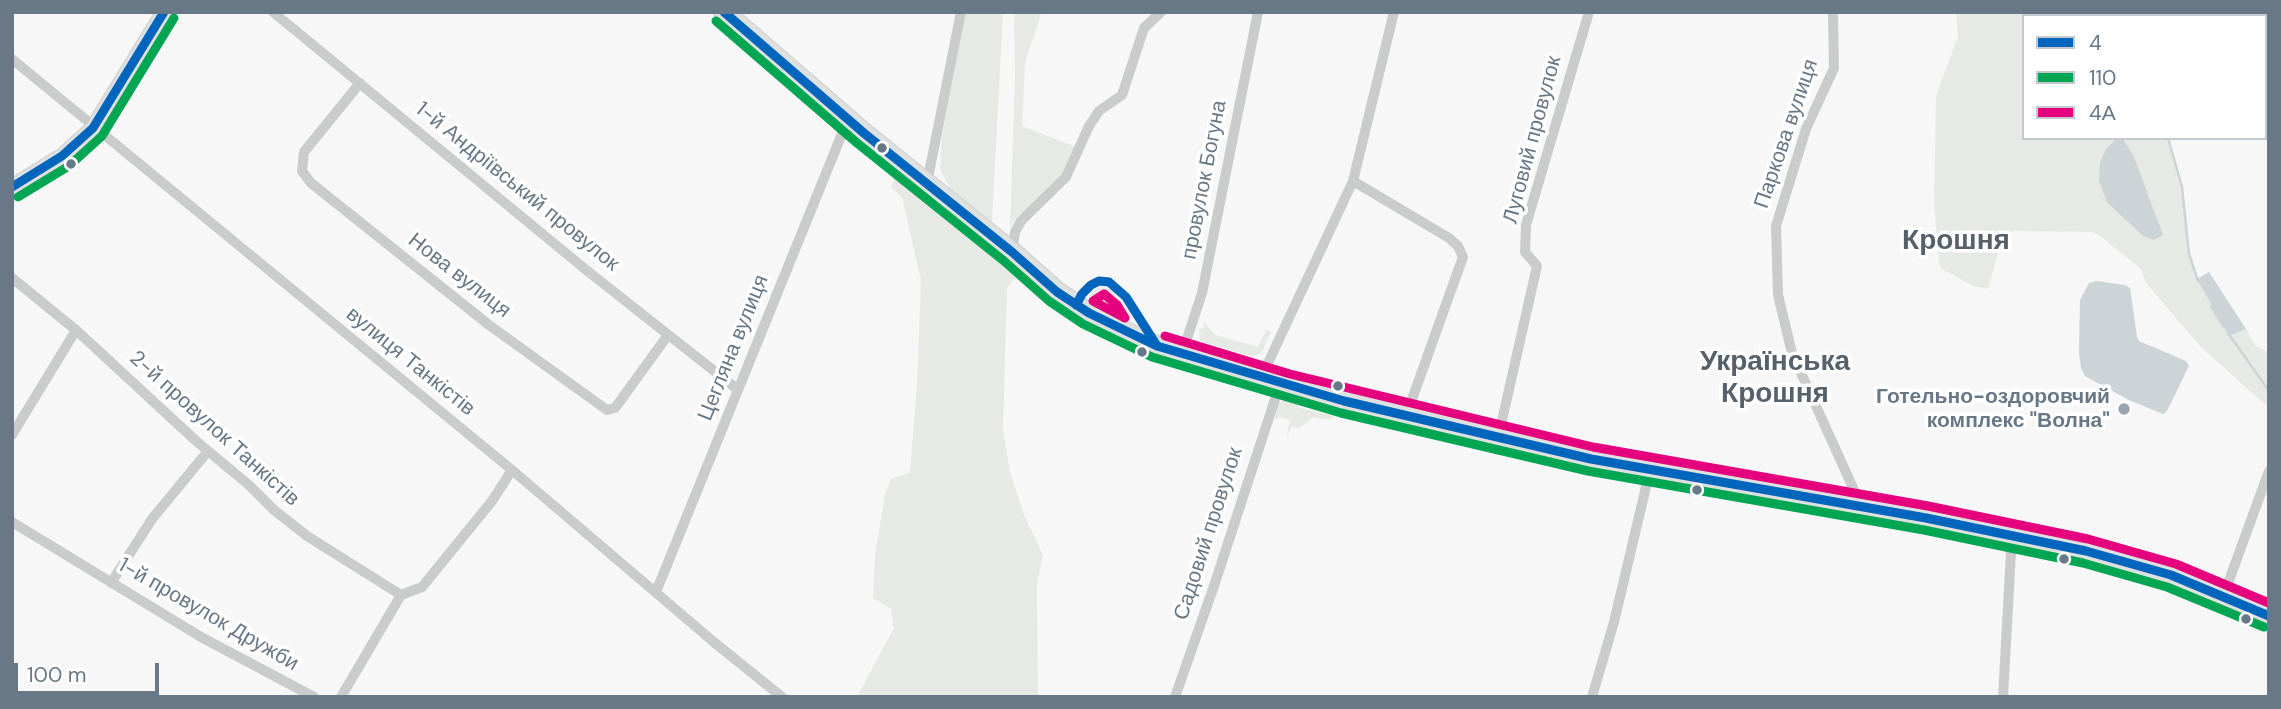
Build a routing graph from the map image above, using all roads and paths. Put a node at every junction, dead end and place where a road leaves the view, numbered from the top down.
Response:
1 (164, 12) edge
2 (273, 12) edge
3 (724, 12) edge
4 (961, 12) edge
5 (1161, 12) edge
6 (1258, 12) edge
7 (1394, 12) edge
8 (1589, 12) edge
9 (1833, 12) edge
10 (12, 59) edge
11 (360, 83) junction
12 (848, 119) junction
13 (93, 128) junction
14 (1353, 181) junction
15 (927, 183) junction
16 (12, 187) edge
17 (1012, 252) junction
18 (12, 278) edge
19 (76, 330) junction
20 (668, 335) junction
21 (1182, 354) junction
22 (1271, 381) junction
23 (737, 389) junction
24 (1406, 416) junction
25 (12, 435) edge
26 (1498, 438) junction
27 (208, 451) junction
28 (512, 470) junction
29 (1650, 470) junction
30 (2269, 471) edge
31 (1854, 505) junction
32 (12, 522) edge
33 (2012, 534) junction
34 (111, 583) junction
35 (656, 592) junction
36 (401, 595) junction
37 (2223, 597) junction
38 (2269, 616) edge
39 (314, 697) edge
40 (341, 697) edge
41 (782, 697) edge
42 (1175, 697) edge
43 (1592, 697) edge
44 (2003, 697) edge

1 - 13 street
2 - 11 street, 1-й Андріївський провулок
3 - 12 highway
4 - 15 street
5 - 17 street
6 - 21 street, провулок Богуна
7 - 14 street, Садовий провулок
8 - 26 street, Луговий провулок
9 - 31 street, Паркова вулиця
10 - 13 street, вулиця Танкістів
11 - 20 street, 1-й Андріївський провулок
11 - 20 street, Нова вулиця
12 - 15 highway
12 - 23 street, Цегляна вулиця
13 - 16 street
13 - 28 street, вулиця Танкістів
14 - 22 street, Садовий провулок
14 - 24 street
15 - 17 highway
17 - 21 highway
18 - 19 street, 2-й провулок Танкістів
19 - 25 street
19 - 27 street, 2-й провулок Танкістів
20 - 23 street, 1-й Андріївський провулок
21 - 22 highway
22 - 24 highway
22 - 42 street, Садовий провулок
23 - 35 street, Цегляна вулиця
24 - 26 highway
26 - 29 highway
27 - 34 street
27 - 36 street, 2-й провулок Танкістів
28 - 35 street, вулиця Танкістів
28 - 36 street
29 - 31 highway
29 - 43 street
30 - 37 street
31 - 33 highway
32 - 34 street, 1-й провулок Дружби
33 - 37 highway
33 - 44 street
34 - 39 street, 1-й провулок Дружби
35 - 41 street, вулиця Танкістів
36 - 40 street
37 - 38 highway

